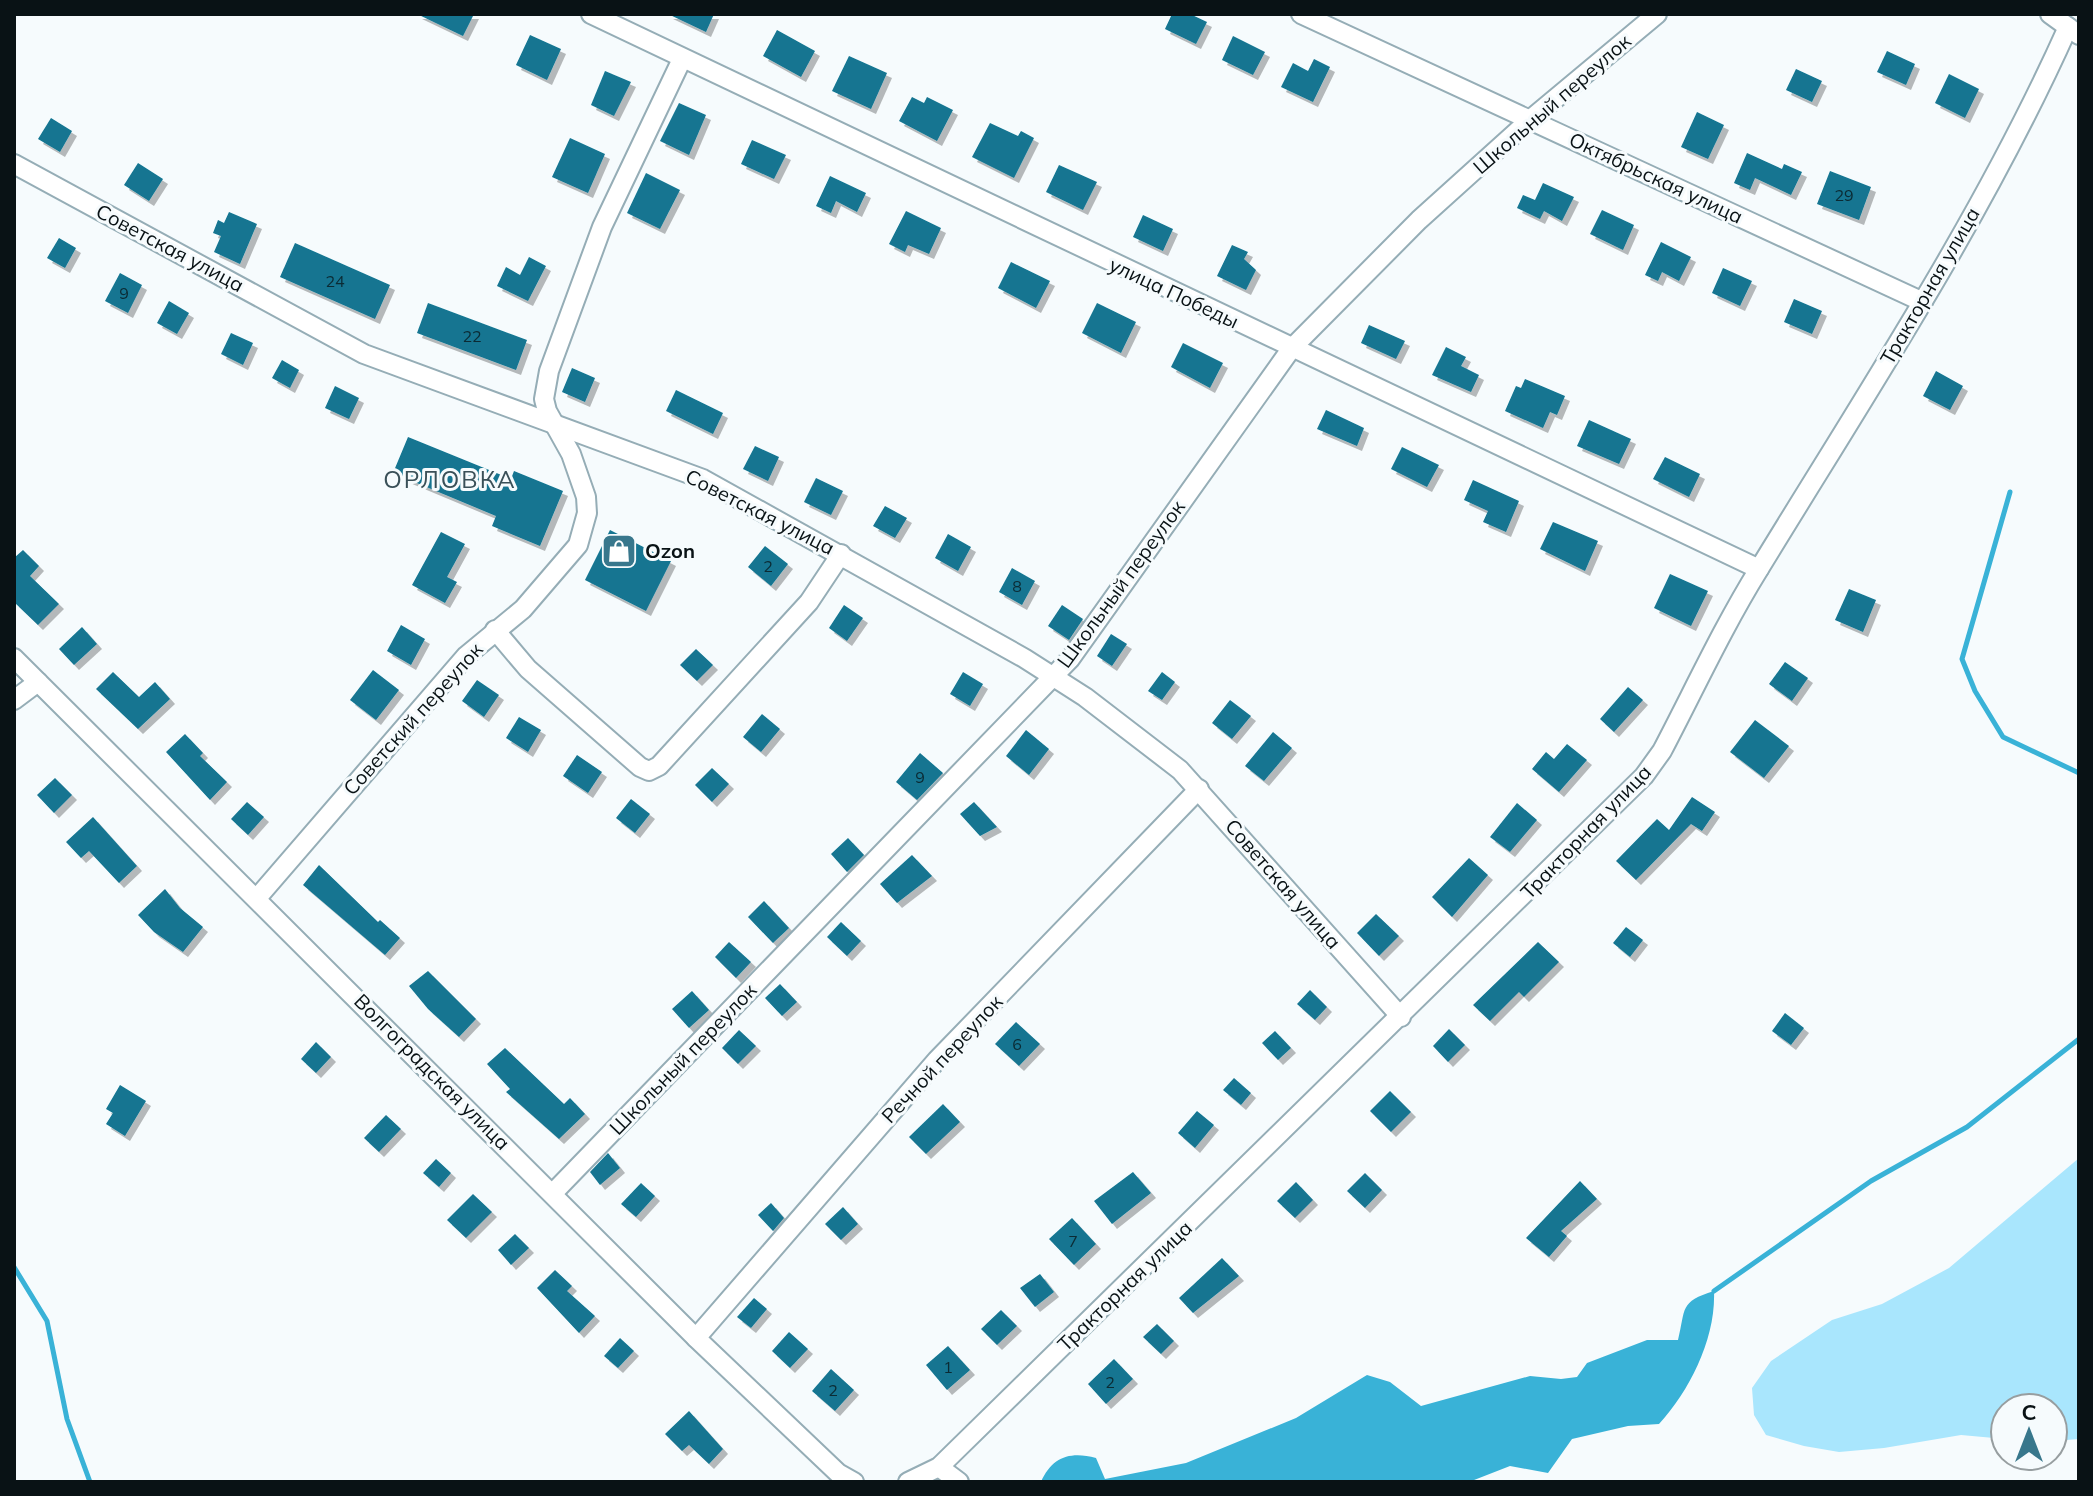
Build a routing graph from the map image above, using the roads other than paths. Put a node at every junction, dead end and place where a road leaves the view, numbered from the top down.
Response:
1 (591, 14) edge
2 (1301, 14) edge
3 (1657, 14) edge
4 (2050, 14) edge
5 (2074, 31) edge
6 (682, 59) junction
7 (1531, 119) junction
8 (14, 164) edge
9 (1923, 302) junction
10 (1291, 349) junction
11 (555, 425) junction
12 (841, 554) junction
13 (1759, 569) junction
14 (495, 630) junction
15 (14, 658) edge
16 (1053, 677) junction
17 (38, 682) junction
18 (14, 700) edge
19 (1199, 789) junction
20 (257, 898) junction
21 (1401, 1017) junction
22 (553, 1193) junction
23 (696, 1338) junction
24 (939, 1467) junction
25 (854, 1482) edge
26 (908, 1482) edge
27 (959, 1482) edge

1 - 6 street, улица Победы
2 - 7 street, Октябрьская улица
3 - 7 street, Школьный переулок
4 - 5 street
5 - 9 street, Тракторная улица
6 - 10 street, улица Победы
6 - 11 street, Советский переулок
7 - 9 street, Октябрьская улица
7 - 10 street, Школьный переулок
8 - 11 street, Советская улица
9 - 13 street, Тракторная улица
10 - 13 street, улица Победы
10 - 16 street, Школьный переулок
11 - 12 street, Советская улица
11 - 14 street, Советский переулок
12 - 14 street
12 - 16 street, Советская улица
13 - 21 street, Тракторная улица
14 - 20 street, Советский переулок
15 - 17 street, Волгоградская улица
16 - 19 street, Советская улица
16 - 22 street, Школьный переулок
17 - 18 street
17 - 20 street, Волгоградская улица
19 - 21 street, Советская улица
19 - 23 street, Речной переулок
20 - 22 street, Волгоградская улица
21 - 24 street, Тракторная улица
22 - 23 street, Волгоградская улица
23 - 25 street, Волгоградская улица
24 - 26 street, Тракторная улица
24 - 27 street

